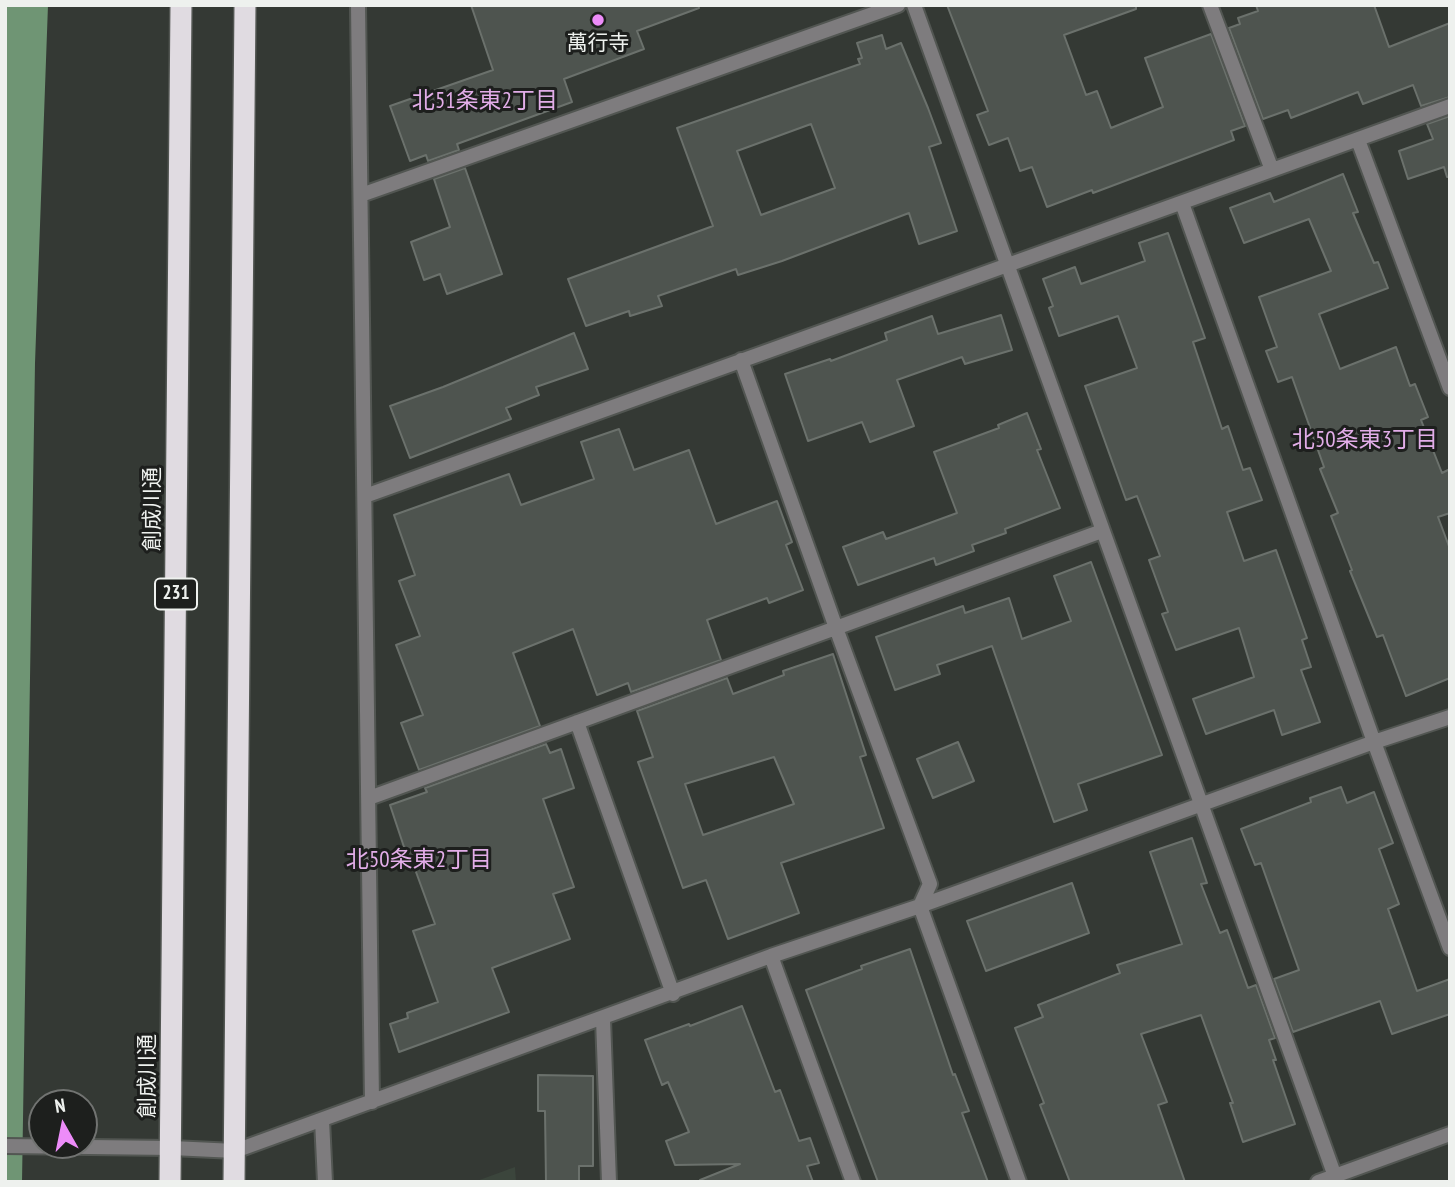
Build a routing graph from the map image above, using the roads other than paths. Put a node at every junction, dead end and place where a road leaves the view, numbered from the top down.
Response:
1 (181, 5) edge
2 (245, 5) edge
3 (358, 5) edge
4 (898, 5) edge
5 (914, 5) edge
6 (1210, 5) edge
7 (1450, 106) edge
8 (1358, 140) junction
9 (1272, 170) junction
10 (361, 195) junction
11 (1182, 203) junction
12 (1008, 266) junction
13 (741, 360) junction
14 (1450, 388) edge
15 (365, 496) junction
16 (1102, 531) junction
17 (835, 628) junction
18 (1450, 718) edge
19 (578, 722) junction
20 (1374, 742) junction
21 (369, 798) junction
22 (1200, 805) junction
23 (920, 906) junction
24 (1450, 948) edge
25 (771, 956) junction
26 (674, 994) junction
27 (603, 1019) junction
28 (372, 1102) junction
29 (322, 1120) junction
30 (1450, 1134) edge
31 (5, 1146) edge
32 (172, 1148) junction
33 (235, 1152) junction
34 (1336, 1179) edge
35 (170, 1182) edge
36 (234, 1182) edge
37 (325, 1182) edge
38 (609, 1182) edge
39 (853, 1182) edge
40 (1019, 1182) edge
41 (1318, 1182) edge

1 - 32 highway, 創成川通 / 231
2 - 33 highway
3 - 10 street
4 - 10 street
5 - 12 street
6 - 9 street
7 - 8 street
8 - 9 street
8 - 14 street
9 - 11 street
10 - 15 street
11 - 12 street
11 - 20 street
12 - 13 street
12 - 16 street
13 - 15 street
13 - 17 street
15 - 21 street
16 - 17 street
16 - 22 street
17 - 19 street
17 - 23 street
18 - 20 street
19 - 21 street
19 - 26 street
20 - 22 street
20 - 24 street
21 - 28 street
22 - 23 street
22 - 34 street
23 - 25 street
23 - 40 street
25 - 26 street
25 - 39 street
26 - 27 street
27 - 28 street
27 - 38 street
28 - 29 street
29 - 33 street
29 - 37 street
30 - 34 street
31 - 32 street
32 - 33 street
32 - 35 highway, 創成川通 / 231
33 - 36 highway
34 - 41 street

